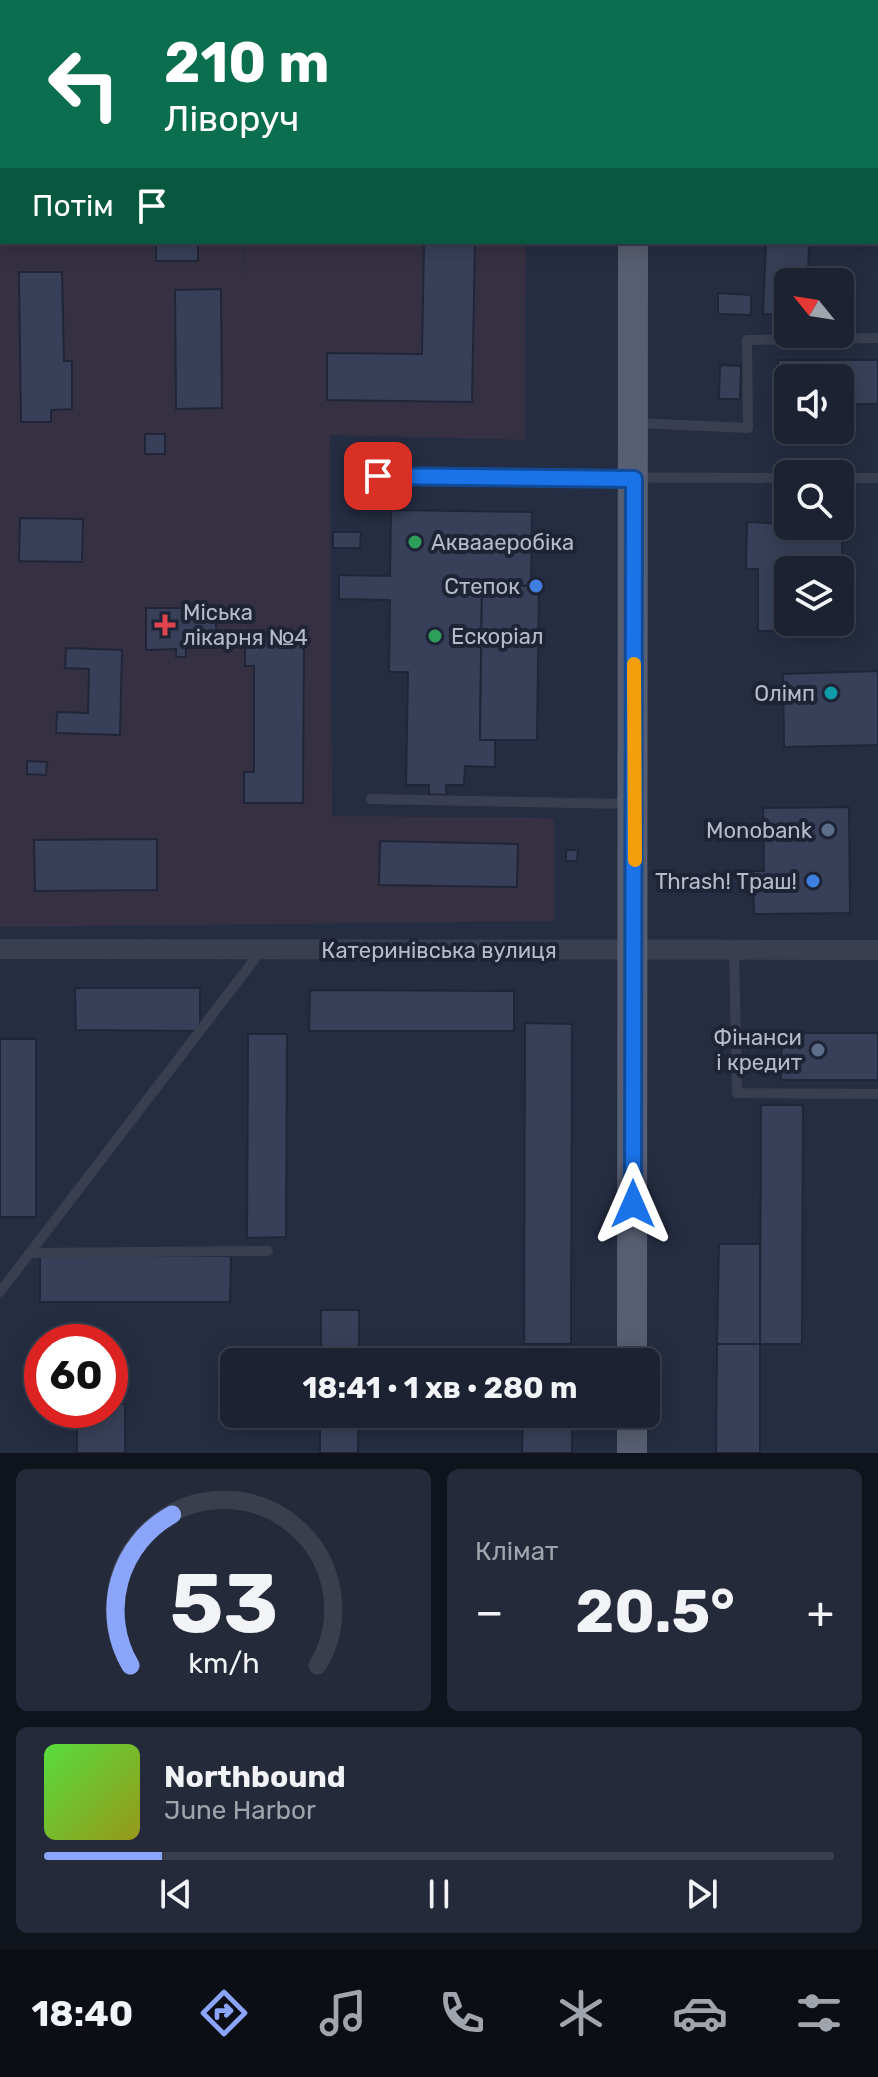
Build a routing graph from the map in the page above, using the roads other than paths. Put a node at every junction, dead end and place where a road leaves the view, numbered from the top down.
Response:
1 (633, 244) edge
2 (878, 338) edge
3 (634, 423) junction
4 (378, 476) dead end
5 (774, 478) edge
6 (854, 478) edge
7 (878, 478) edge
8 (634, 479) junction
9 (371, 799) dead end
10 (635, 804) junction
11 (0, 949) edge
12 (263, 949) junction
13 (878, 950) edge
14 (734, 951) junction
15 (634, 952) junction
16 (878, 1094) edge
17 (268, 1251) dead end
18 (30, 1253) junction
19 (0, 1292) edge
20 (632, 1348) edge
21 (632, 1428) edge
22 (632, 1453) edge

1 - 3 main road
2 - 3 lane
3 - 8 main road
4 - 8 lane
5 - 8 lane
6 - 7 lane
8 - 10 main road
9 - 10 lane
10 - 15 main road
11 - 12 street, Катеринівська вулиця
12 - 15 street, Катеринівська вулиця
12 - 18 lane
13 - 14 street, Катеринівська вулиця
14 - 15 street, Катеринівська вулиця
14 - 16 lane
15 - 20 main road
17 - 18 lane
18 - 19 lane
21 - 22 main road

